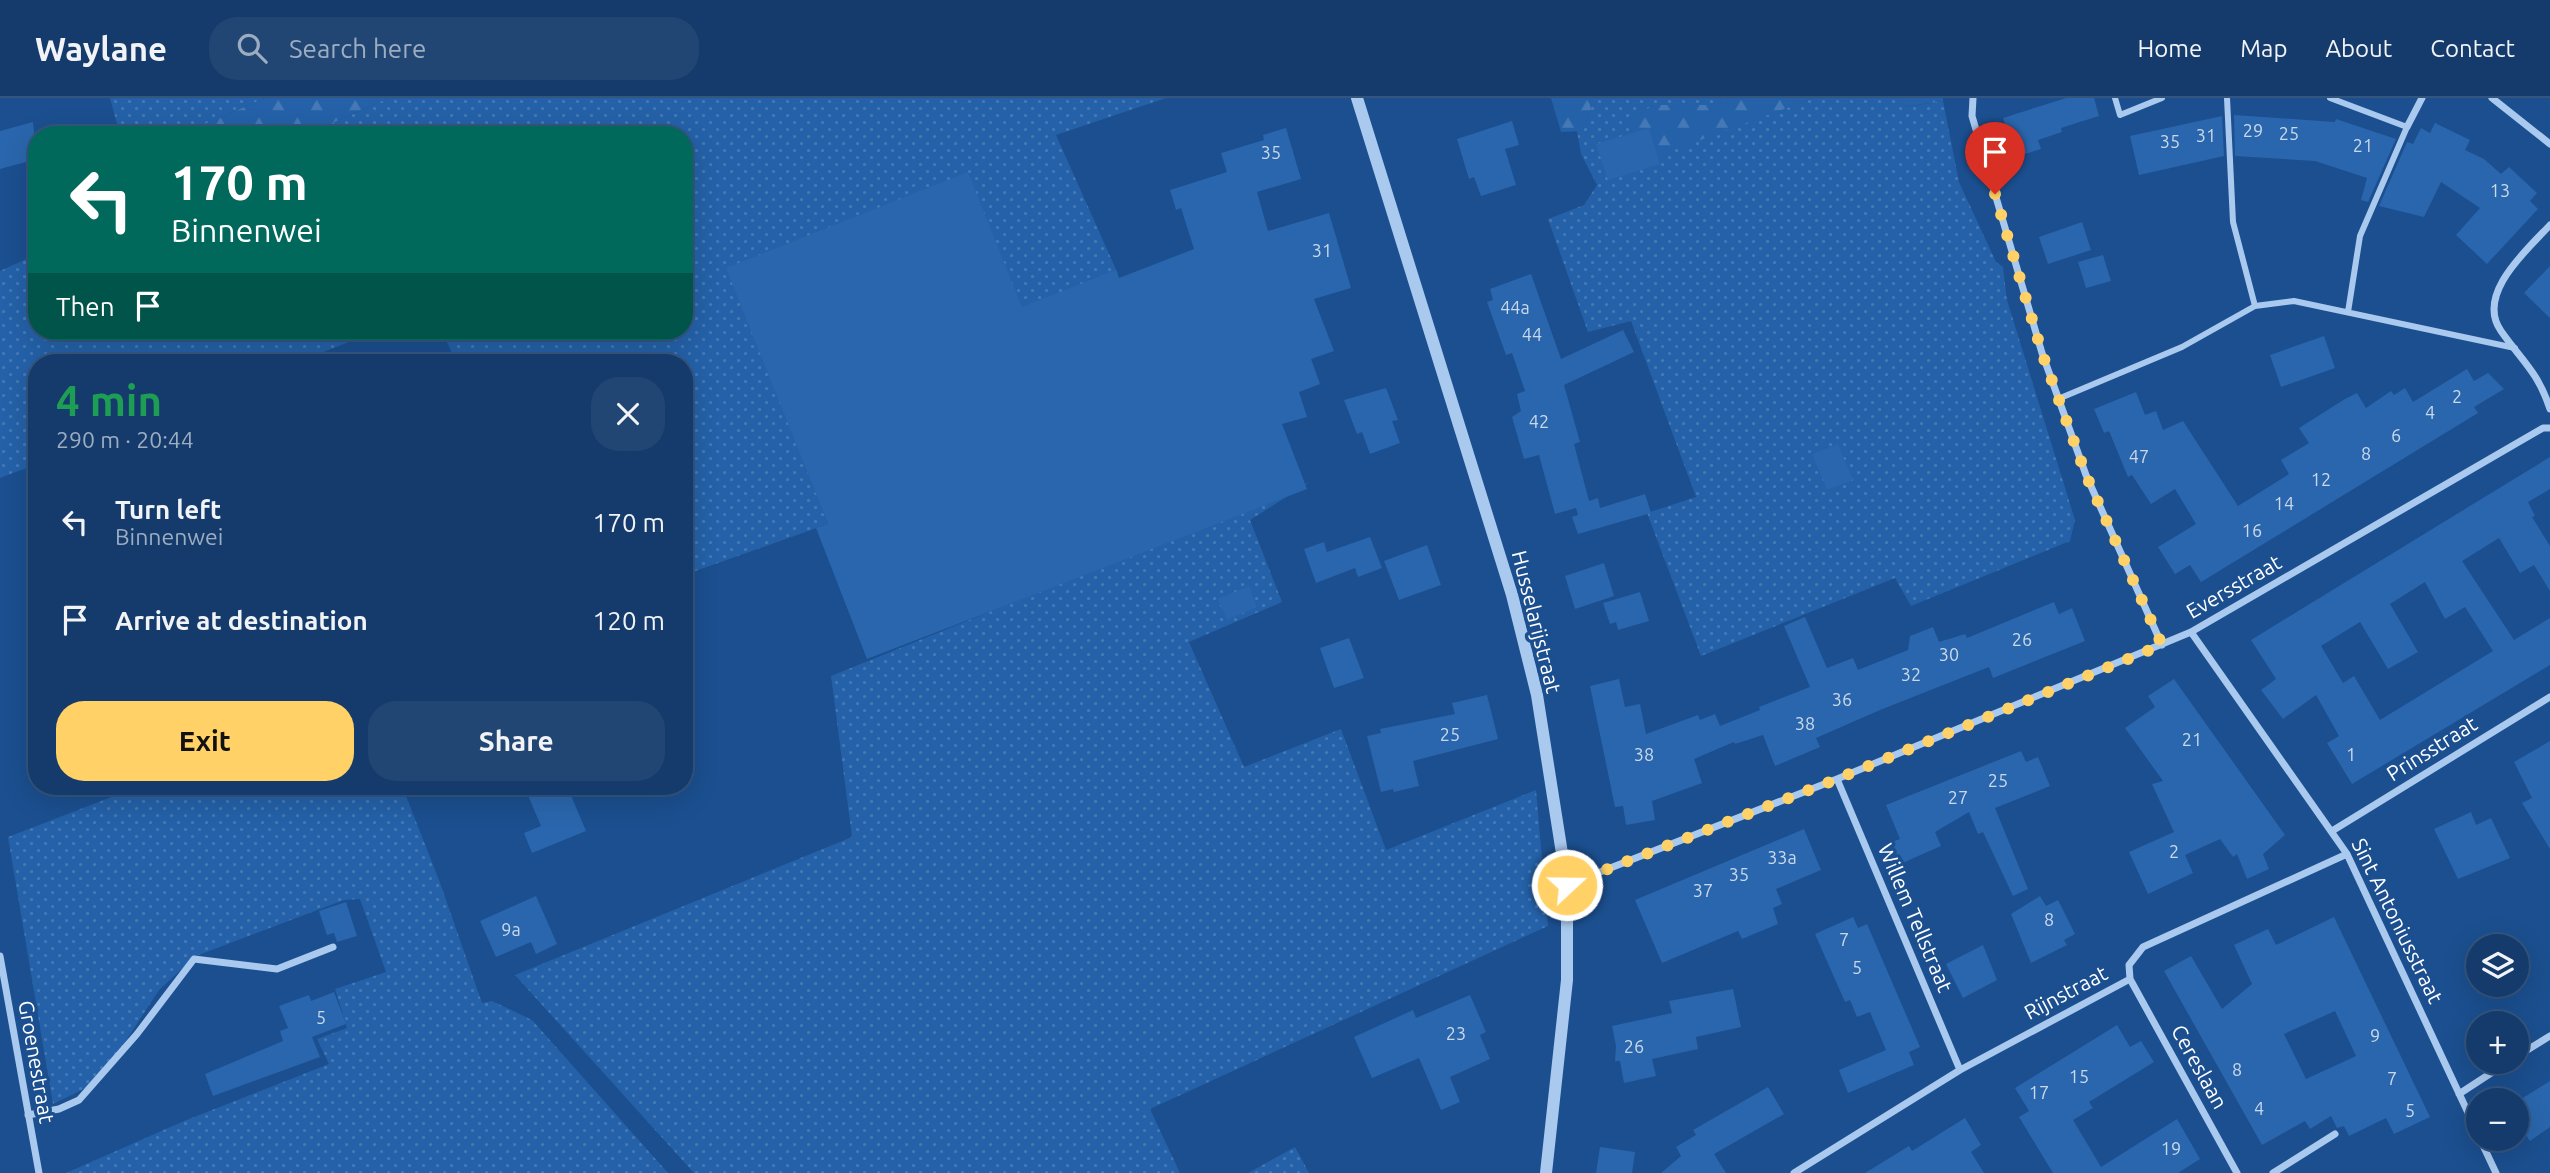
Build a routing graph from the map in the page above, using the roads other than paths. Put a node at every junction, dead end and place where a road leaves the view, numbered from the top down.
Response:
1 (1357, 98) edge
2 (1973, 98) edge
3 (2115, 98) edge
4 (2162, 98) edge
5 (2227, 98) edge
6 (2330, 98) edge
7 (2421, 98) edge
8 (2492, 98) edge
9 (2407, 127) junction
10 (2550, 144) edge
11 (2550, 225) edge
12 (2254, 303) junction
13 (2348, 312) junction
14 (2515, 348) junction
15 (2058, 398) junction
16 (2550, 409) edge
17 (2550, 428) edge
18 (2192, 632) junction
19 (2162, 645) junction
20 (2550, 697) edge
21 (1837, 779) junction
22 (2332, 831) junction
23 (2347, 853) junction
24 (1567, 885) junction
25 (333, 947) dead end
26 (0, 956) edge
27 (2130, 979) junction
28 (2550, 1036) edge
29 (2529, 1049) edge
30 (1960, 1070) junction
31 (2490, 1074) edge
32 (2459, 1094) junction
33 (2466, 1109) edge
34 (27, 1115) junction
35 (2335, 1134) dead end
36 (2486, 1151) edge
37 (39, 1173) edge
38 (1546, 1173) edge
39 (1794, 1173) edge
40 (2237, 1173) edge
41 (2273, 1173) edge
42 (2496, 1173) edge

1 - 24 street, Husselarijstraat
2 - 15 street
3 - 4 street
5 - 12 street
6 - 9 street
7 - 9 street
8 - 10 street
9 - 13 street
11 - 14 street
12 - 13 street
12 - 15 street
13 - 14 street
14 - 16 street
15 - 19 street
17 - 18 street, Eversstraat
18 - 19 street, Eversstraat
18 - 22 street, Sint Antoniusstraat
19 - 21 street, Eversstraat
20 - 22 street, Prinsstraat
21 - 24 street, Eversstraat
21 - 30 street, Willem Tellstraat
22 - 23 street, Sint Antoniusstraat
23 - 27 street, Rijnstraat
23 - 32 street, Sint Antoniusstraat
24 - 38 street, Husselarijstraat
25 - 34 street
26 - 34 street, Groenestraat
27 - 30 street, Rijnstraat
27 - 40 street, Cereslaan
28 - 29 street
30 - 39 street, Rijnstraat
31 - 32 street
32 - 33 street, Sint Antoniusstraat
34 - 37 street, Groenestraat
35 - 41 street
36 - 42 street

